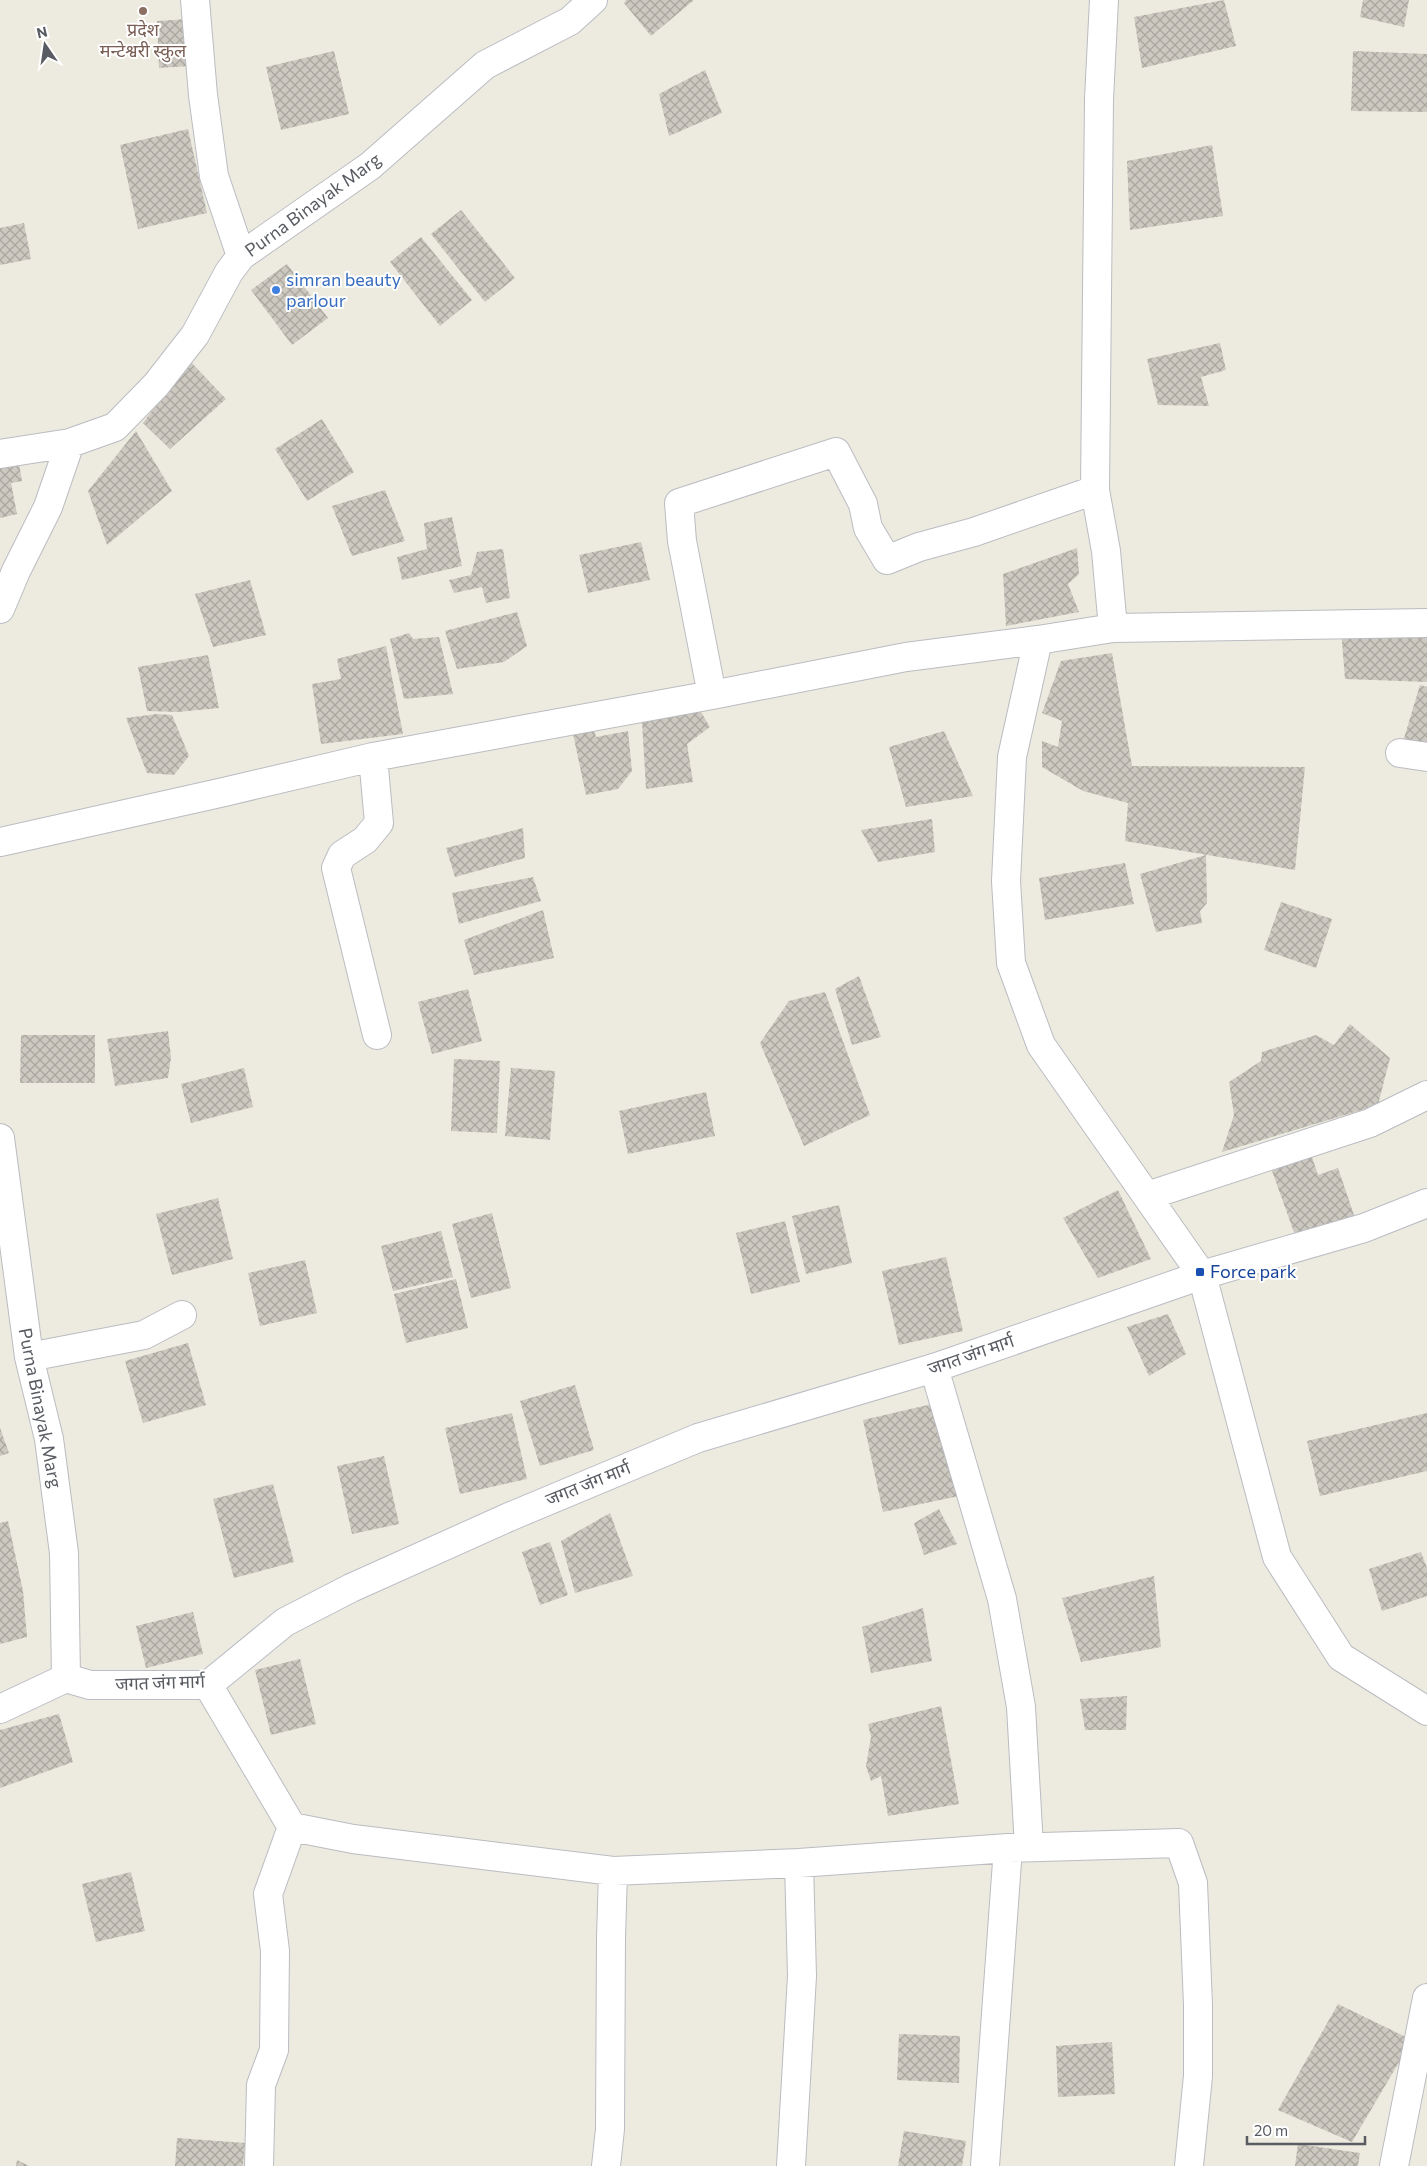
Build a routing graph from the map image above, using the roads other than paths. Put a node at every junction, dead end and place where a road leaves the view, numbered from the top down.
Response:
1 (195, 0) edge
2 (593, 0) edge
3 (1104, 0) edge
4 (241, 256) junction
5 (70, 443) junction
6 (0, 454) edge
7 (1095, 490) junction
8 (0, 608) edge
9 (1427, 623) edge
10 (1113, 628) junction
11 (1038, 640) junction
12 (712, 696) junction
13 (1400, 753) dead end
14 (373, 756) junction
15 (1427, 757) edge
16 (0, 842) edge
17 (377, 1035) dead end
18 (1427, 1095) edge
19 (0, 1138) edge
20 (1147, 1196) junction
21 (1427, 1203) edge
22 (1202, 1275) junction
23 (182, 1315) dead end
24 (29, 1357) junction
25 (934, 1368) junction
26 (66, 1678) junction
27 (208, 1685) junction
28 (0, 1709) edge
29 (1427, 1711) edge
30 (292, 1827) junction
31 (1018, 1848) junction
32 (799, 1863) junction
33 (613, 1872) junction
34 (1427, 1998) edge
35 (259, 2166) edge
36 (606, 2166) edge
37 (791, 2166) edge
38 (985, 2166) edge
39 (1189, 2166) edge
40 (1394, 2166) edge

1 - 4 street
2 - 4 street, Purna Binayak Marg
3 - 7 street
4 - 5 street, Purna Binayak Marg
5 - 6 street, Purna Binayak Marg
5 - 8 street
7 - 10 street
7 - 12 street
9 - 10 street
10 - 11 street
11 - 12 street
11 - 20 street
12 - 14 street
13 - 15 street
14 - 16 street
14 - 17 street
18 - 20 street
19 - 24 street, Purna Binayak Marg
20 - 22 street
21 - 22 street, जगत जंग मार्ग
22 - 25 street, जगत जंग मार्ग
22 - 29 street
23 - 24 street
24 - 26 street, Purna Binayak Marg
25 - 27 street, जगत जंग मार्ग
25 - 31 street
26 - 27 street, जगत जंग मार्ग
26 - 28 street
27 - 30 street
30 - 33 street
30 - 35 street
31 - 32 street
31 - 38 street
31 - 39 street
32 - 33 street
32 - 37 street
33 - 36 street
34 - 40 street

